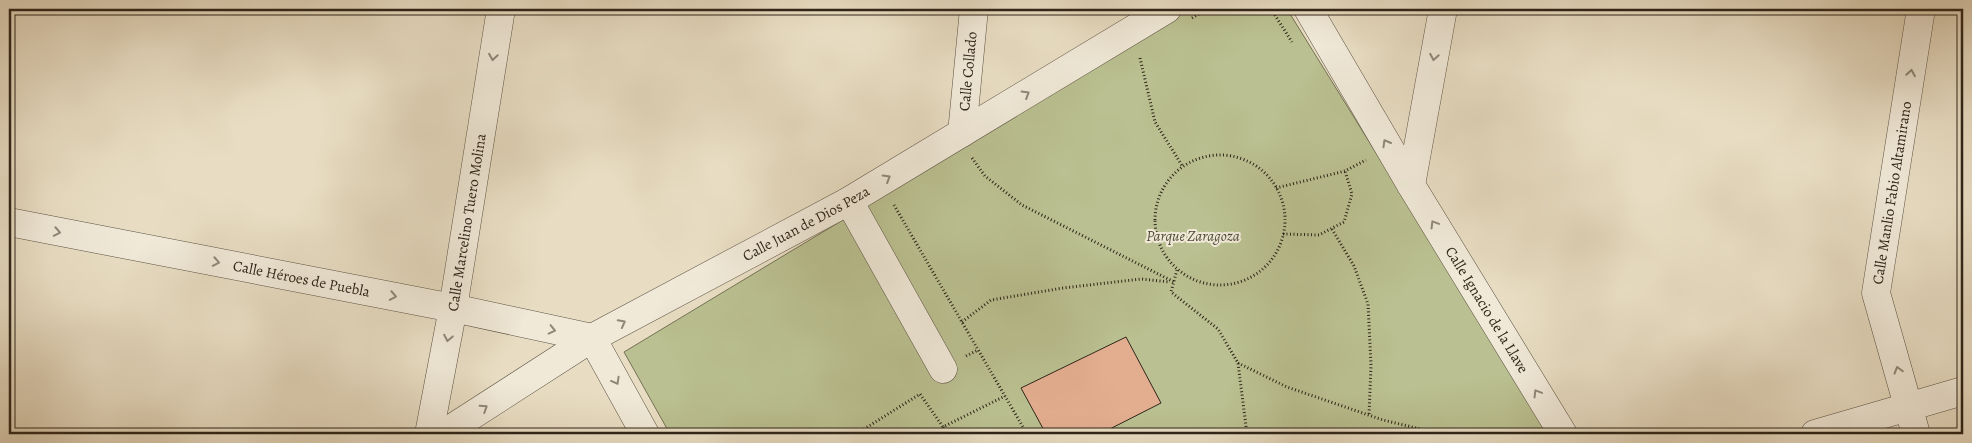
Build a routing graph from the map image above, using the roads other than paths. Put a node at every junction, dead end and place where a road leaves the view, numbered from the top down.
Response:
1 (501, 9) edge
2 (974, 9) edge
3 (1308, 9) edge
4 (1443, 9) edge
5 (1921, 9) edge
6 (1179, 14) edge
7 (962, 133) junction
8 (1411, 185) junction
9 (849, 201) junction
10 (9, 222) edge
11 (453, 308) junction
12 (592, 338) junction
13 (943, 369) dead end
14 (1963, 391) edge
15 (1908, 406) junction
16 (429, 434) edge
17 (443, 434) edge
18 (645, 434) edge
19 (1563, 434) edge
20 (1815, 434) edge
21 (1916, 434) edge

1 -> 11 street, Calle Marcelino Tuero Molina
2 - 7 street, Calle Collado
8 -> 3 street, Calle Ignacio de la Llave
4 -> 8 street
15 -> 5 street, Calle Manlio Fabio Altamirano
7 -> 6 street, Calle Juan de Dios Peza
9 -> 7 street, Calle Juan de Dios Peza
19 -> 8 street, Calle Ignacio de la Llave
12 -> 9 street, Calle Juan de Dios Peza
9 - 13 street
10 -> 11 street, Calle Héroes de Puebla
11 -> 12 street, Calle Héroes de Puebla
11 -> 16 street, Calle Marcelino Tuero Molina
17 -> 12 street, Calle Juan de Dios Peza
12 -> 18 street
14 - 15 street
15 - 20 street
15 - 21 street, Calle Manlio Fabio Altamirano

